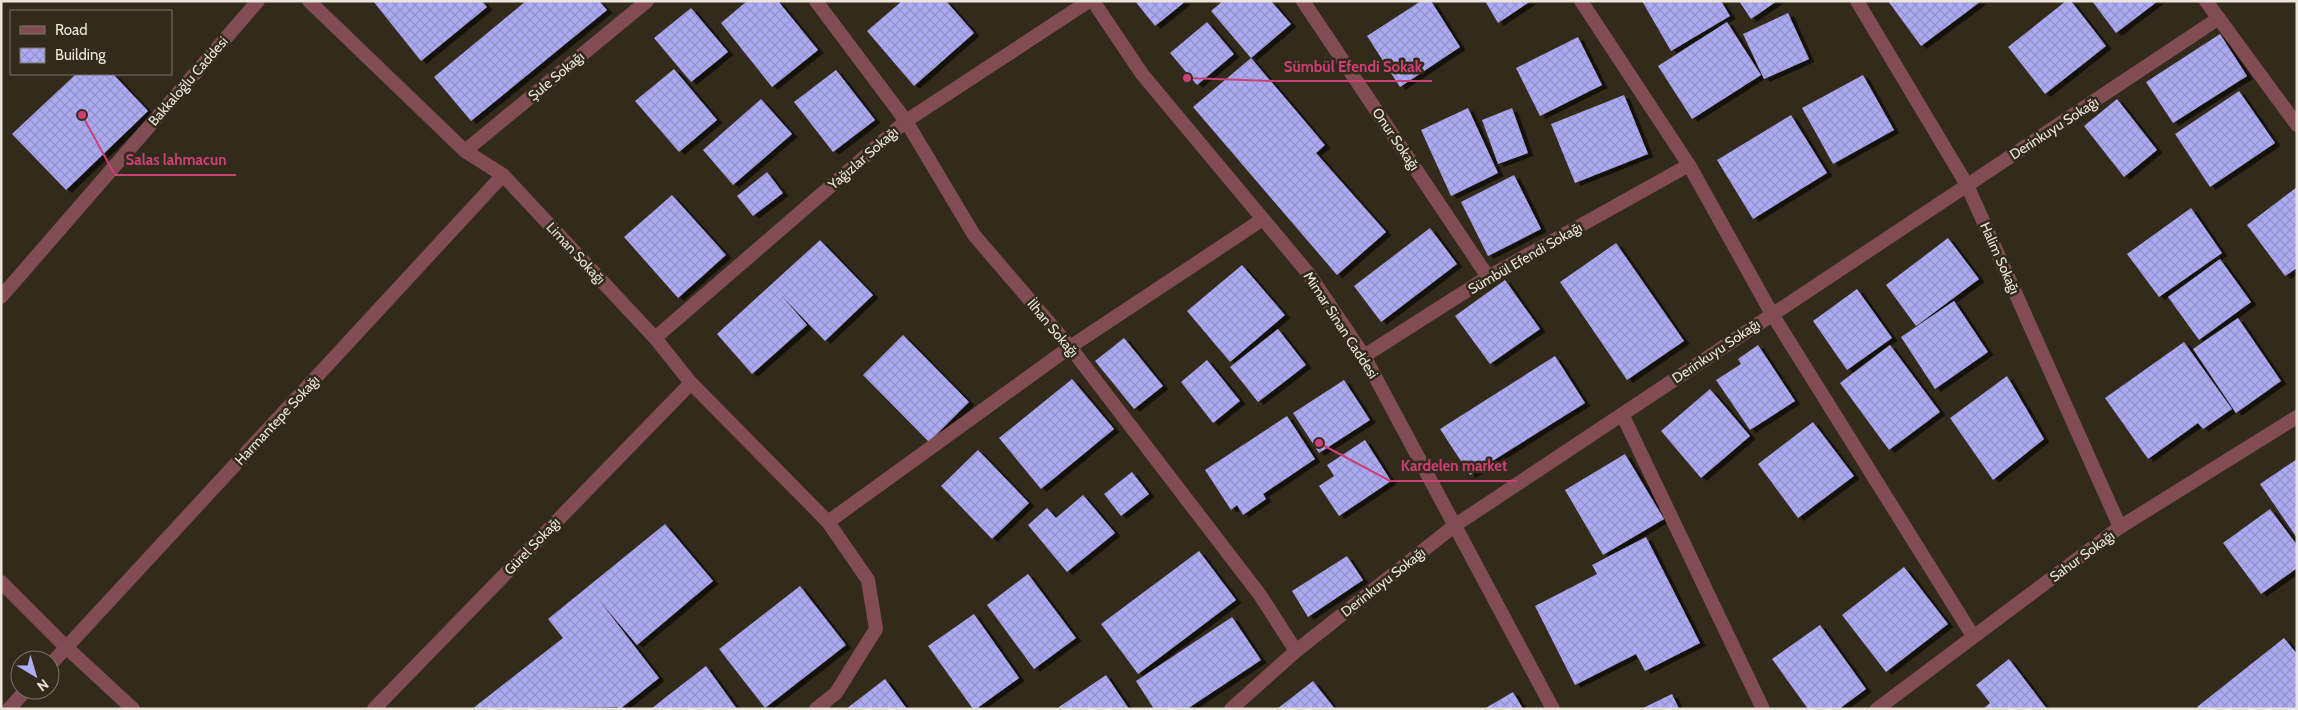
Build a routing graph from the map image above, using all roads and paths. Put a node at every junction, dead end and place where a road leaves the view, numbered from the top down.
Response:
1 (258, 1) edge
2 (309, 1) edge
3 (647, 1) edge
4 (816, 1) edge
5 (1089, 1) edge
6 (1093, 1) edge
7 (1303, 1) edge
8 (1581, 1) edge
9 (1857, 1) edge
10 (2206, 1) edge
11 (2219, 18) junction
12 (906, 121) junction
13 (2297, 125) edge
14 (465, 152) junction
15 (1689, 165) junction
16 (504, 175) junction
17 (1968, 185) junction
18 (1263, 219) junction
19 (1488, 277) junction
20 (1, 297) edge
21 (1772, 314) junction
22 (655, 338) junction
23 (1070, 347) junction
24 (1364, 356) junction
25 (690, 383) junction
26 (1622, 414) junction
27 (2297, 416) edge
28 (828, 522) junction
29 (1454, 526) junction
30 (2120, 528) junction
31 (1, 582) edge
32 (1973, 636) junction
33 (66, 647) junction
34 (1296, 651) junction
35 (60, 653) edge
36 (133, 709) edge
37 (374, 709) edge
38 (816, 709) edge
39 (1231, 709) edge
40 (1553, 709) edge
41 (1763, 709) edge
42 (1877, 709) edge

1 - 20 street, Bakkaloğlu Caddesi
2 - 14 street, Liman Sokağı
3 - 14 street, Şule Sokağı
4 - 12 street, İlhan Sokağı
5 - 12 street, Yağızlar Sokağı
6 - 18 street, Mimar Sinan Caddesi
7 - 19 street, Onur Sokağı
8 - 15 street
9 - 17 street, Halim Sokağı
10 - 11 street
11 - 13 street
11 - 17 street, Derinkuyu Sokağı
12 - 22 street, Yağızlar Sokağı
12 - 23 street, İlhan Sokağı
14 - 16 street, Liman Sokağı
15 - 19 street, Sümbül Efendi Sokağı
15 - 21 street
16 - 22 street, Liman Sokağı
16 - 33 street, Harmantepe Sokağı
17 - 21 street, Derinkuyu Sokağı
17 - 30 street, Halim Sokağı
18 - 23 street
18 - 24 street, Mimar Sinan Caddesi
19 - 24 street, Sümbül Efendi Sokağı
21 - 26 street, Derinkuyu Sokağı
21 - 32 street
22 - 25 street, Liman Sokağı
23 - 28 street
23 - 34 street, İlhan Sokağı
24 - 29 street, Mimar Sinan Caddesi
25 - 28 street, Liman Sokağı
25 - 37 street, Gürel Sokağı
26 - 29 street, Derinkuyu Sokağı
26 - 41 street
27 - 30 street, Sahur Sokağı
28 - 38 street, Liman Sokağı
29 - 34 street, Derinkuyu Sokağı
29 - 40 street, Mimar Sinan Caddesi
30 - 32 street, Sahur Sokağı
31 - 33 street
32 - 42 street, Sahur Sokağı
33 - 35 street, Harmantepe Sokağı
33 - 36 street
34 - 39 street, Derinkuyu Sokağı

